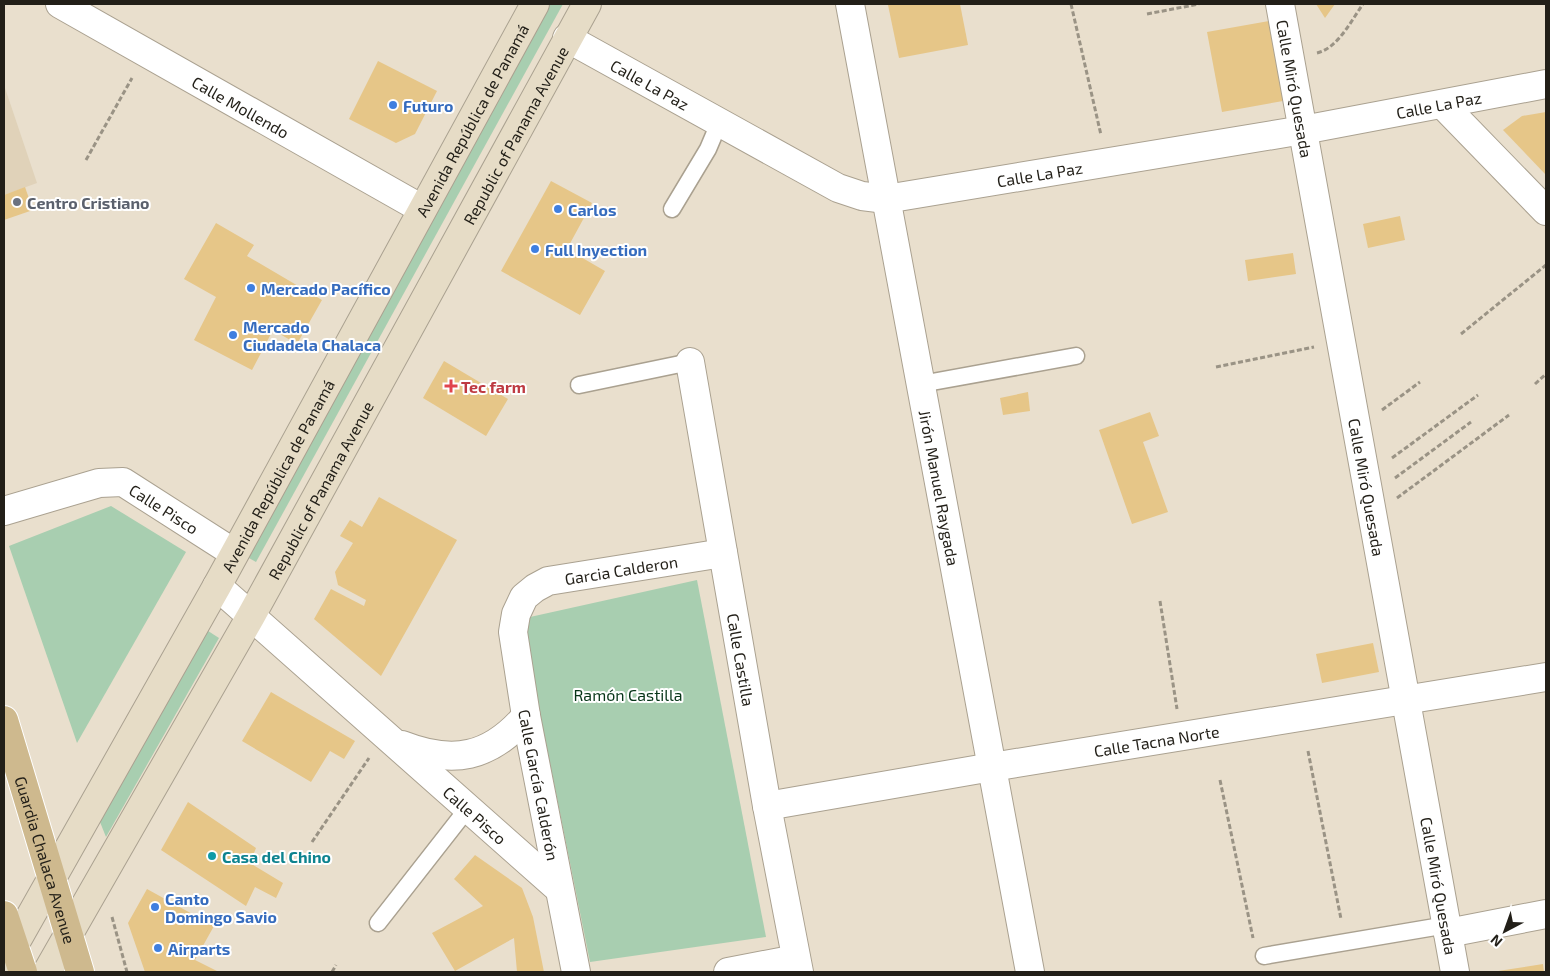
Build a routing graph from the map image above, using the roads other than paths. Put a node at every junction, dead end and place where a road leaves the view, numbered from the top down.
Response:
1 (60, 4) edge
2 (535, 4) edge
3 (587, 4) edge
4 (850, 4) edge
5 (1280, 4) edge
6 (567, 38) junction
7 (1546, 84) edge
8 (1443, 105) junction
9 (719, 123) junction
10 (1303, 130) junction
11 (886, 199) junction
12 (422, 208) junction
13 (672, 209) dead end
14 (1546, 211) edge
15 (1076, 356) dead end
16 (690, 362) joint
17 (921, 384) junction
18 (579, 385) dead end
19 (4, 512) edge
20 (234, 553) junction
21 (723, 553) junction
22 (217, 586) junction
23 (524, 597) joint
24 (251, 616) junction
25 (1546, 677) edge
26 (1406, 699) junction
27 (526, 716) junction
28 (4, 720) edge
29 (388, 738) junction
30 (992, 766) junction
31 (767, 806) junction
32 (468, 808) junction
33 (51, 877) junction
34 (558, 888) junction
35 (1546, 914) edge
36 (4, 915) edge
37 (378, 923) dead end
38 (1447, 929) junction
39 (69, 935) junction
40 (9, 954) edge
41 (1264, 956) road end
42 (797, 965) edge
43 (23, 972) edge
44 (47, 972) edge
45 (80, 972) edge
46 (576, 972) edge
47 (728, 972) edge
48 (1030, 972) edge
49 (1455, 972) edge

1 - 12 street, Calle Mollendo
2 - 12 main road, Avenida República de Panamá
3 - 6 main road, Republic of Panama Avenue
4 - 11 street, Jirón Manuel Raygada
5 - 10 street, Calle Miró Quesada
6 - 9 street, Calle La Paz
6 - 24 main road, Republic of Panama Avenue
7 - 8 street, Calle La Paz
8 - 10 street, Calle La Paz
8 - 14 street
9 - 11 street, Calle La Paz
9 - 13 lane
10 - 11 street, Calle La Paz
10 - 26 street, Calle Miró Quesada
11 - 17 street, Jirón Manuel Raygada
12 - 20 main road, Avenida República de Panamá
15 - 17 lane
16 - 18 lane
16 - 21 street, Calle Castilla
17 - 30 street, Jirón Manuel Raygada
19 - 20 street, Calle Pisco
20 - 22 main road, Avenida República de Panamá
21 - 23 street, Garcia Calderon
21 - 31 street, Calle Castilla
22 - 24 street, Calle Pisco
22 - 33 main road, Avenida República de Panamá
23 - 27 street, Calle García Calderón
24 - 29 street, Calle Pisco
24 - 39 main road, Republic of Panama Avenue
25 - 26 street, Calle Tacna Norte
26 - 30 street, Calle Tacna Norte
26 - 38 street, Calle Miró Quesada
27 - 29 street, Calle Pisco
27 - 34 street, Calle García Calderón
28 - 33 main road, Guardia Chalaca Avenue
29 - 32 street, Calle Pisco
30 - 31 street, Calle Tacna Norte
30 - 48 street, Jirón Manuel Raygada
31 - 42 street, Calle Castilla
32 - 34 street, Calle Pisco
32 - 37 lane
33 - 39 main road, Guardia Chalaca Avenue
33 - 40 main road, Avenida República de Panamá
34 - 46 street, Calle García Calderón
35 - 38 street
36 - 40 main road
38 - 41 lane
38 - 49 street, Calle Miró Quesada
39 - 44 main road, Republic of Panama Avenue
39 - 45 main road, Guardia Chalaca Avenue
40 - 43 main road
42 - 47 street, Calle Castilla

